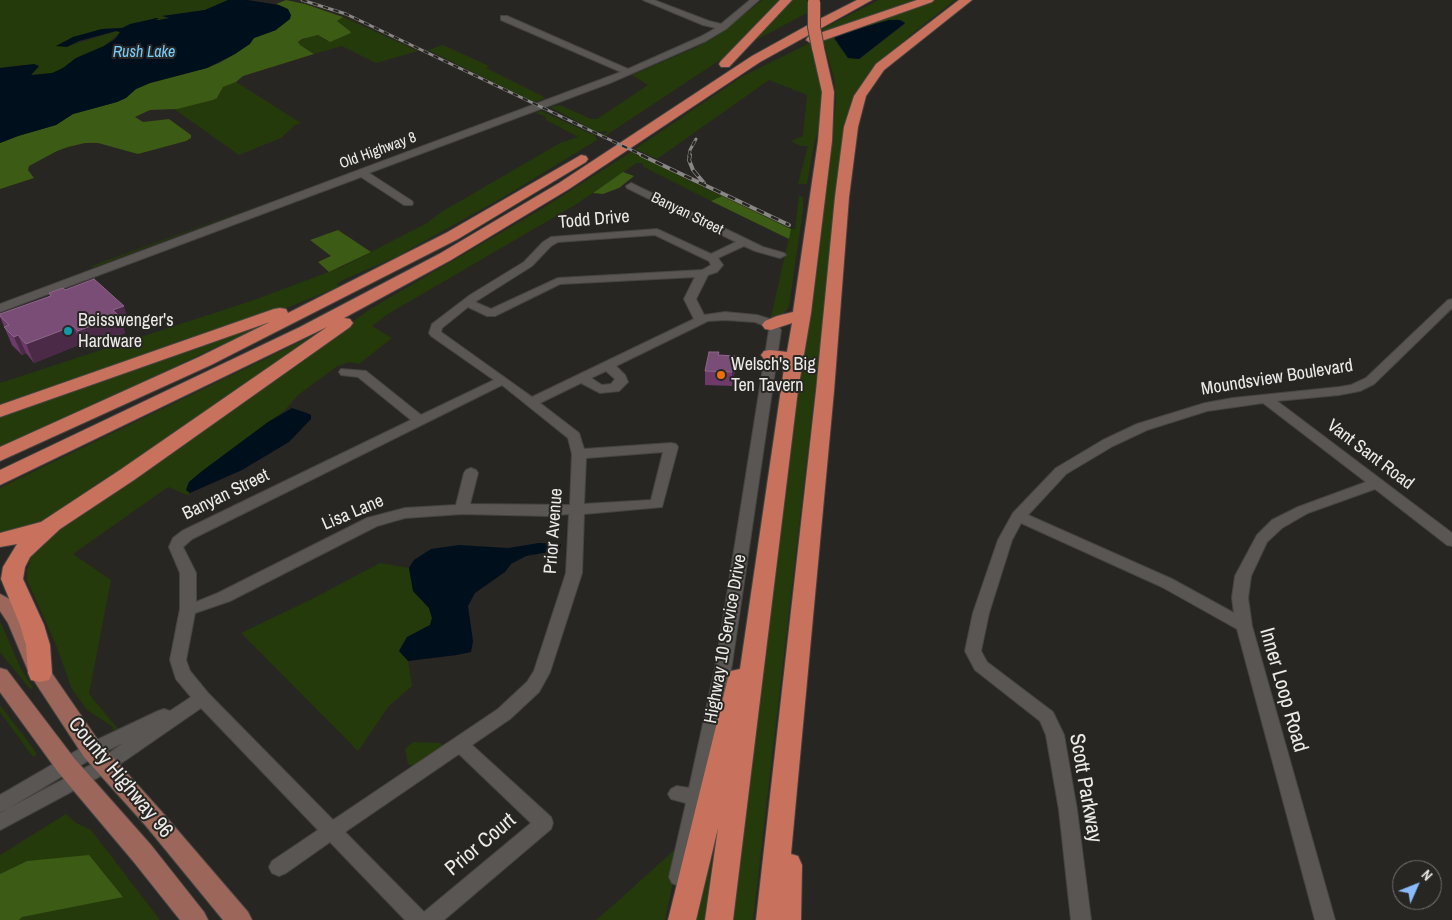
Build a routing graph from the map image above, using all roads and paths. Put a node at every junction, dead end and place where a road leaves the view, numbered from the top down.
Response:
1 (647, 0) edge
2 (755, 0) edge
3 (786, 0) edge
4 (845, 0) edge
5 (866, 0) edge
6 (928, 0) edge
7 (961, 0) edge
8 (966, 0) edge
9 (814, 1) edge
10 (952, 10) junction
11 (504, 18) dead end
12 (723, 27) junction
13 (725, 71) junction
14 (628, 72) junction
15 (362, 173) junction
16 (631, 186) dead end
17 (408, 202) dead end
18 (744, 242) junction
19 (455, 251) junction
20 (780, 255) dead end
21 (710, 258) junction
22 (703, 273) junction
23 (366, 281) junction
24 (1452, 302) edge
25 (468, 303) junction
26 (0, 308) edge
27 (802, 315) junction
28 (701, 320) junction
29 (771, 325) junction
30 (770, 355) junction
31 (794, 358) junction
32 (607, 365) junction
33 (345, 372) dead end
34 (582, 378) junction
35 (503, 380) junction
36 (1266, 399) junction
37 (532, 402) junction
38 (0, 411) edge
39 (420, 421) junction
40 (579, 454) junction
41 (0, 456) edge
42 (471, 473) dead end
43 (0, 478) edge
44 (1377, 483) junction
45 (462, 508) junction
46 (576, 509) junction
47 (1018, 516) junction
48 (52, 524) junction
49 (0, 540) edge
50 (1452, 541) edge
51 (0, 600) edge
52 (760, 601) junction
53 (188, 609) junction
54 (1244, 626) junction
55 (981, 666) joint
56 (40, 674) junction
57 (0, 676) edge
58 (202, 698) junction
59 (460, 744) junction
60 (98, 758) junction
61 (72, 772) junction
62 (786, 772) junction
63 (0, 804) edge
64 (0, 822) edge
65 (333, 831) junction
66 (279, 868) dead end
67 (195, 920) edge
68 (239, 920) edge
69 (418, 920) edge
70 (429, 920) edge
71 (670, 920) edge
72 (682, 920) edge
73 (719, 920) edge
74 (770, 920) edge
75 (787, 920) edge
76 (1081, 920) edge
77 (1324, 920) edge

1 - 12 street
2 - 12 street, Old Highway 8
3 - 13 highway
4 - 13 highway
5 - 13 highway
6 - 13 highway
7 - 10 highway
8 - 10 highway
9 - 27 highway, bridge
10 - 62 highway
11 - 14 street
12 - 14 street, Old Highway 8
13 - 19 highway
13 - 23 highway
14 - 15 street, Old Highway 8
15 - 17 street
15 - 26 street, Old Highway 8
16 - 18 street, Banyan Street
18 - 20 street, Banyan Street
18 - 21 street, Banyan Street
19 - 43 highway
19 - 48 highway
21 - 22 street
21 - 25 street, Todd Drive
22 - 25 street
22 - 28 street
23 - 38 highway
23 - 41 highway
24 - 36 street, Moundsview Boulevard
25 - 35 street, Todd Drive
27 - 29 highway
27 - 31 highway
28 - 29 street
28 - 32 street
29 - 30 street
30 - 31 highway
30 - 71 street, Highway 10 Service Drive
31 - 52 highway
32 - 34 street
32 - 34 street
33 - 39 street
34 - 37 street
35 - 37 street, Todd Drive
35 - 39 street, Banyan Street
36 - 44 street, Vant Sant Road
36 - 47 street, Moundsview Boulevard
37 - 40 street, Prior Avenue
39 - 53 street, Banyan Street
40 - 46 street, Prior Avenue
40 - 46 street
42 - 45 street
44 - 50 street, Vant Sant Road
44 - 54 street
45 - 46 street, Lisa Lane
45 - 53 street, Lisa Lane
46 - 59 street, Prior Avenue
47 - 54 street, Inner Loop Road
47 - 55 street, Moundsview Boulevard
48 - 49 highway
48 - 56 highway
51 - 56 main road, County Highway 96
52 - 72 highway
52 - 73 highway
53 - 58 street, Banyan Street
54 - 77 street, Inner Loop Road
55 - 76 street, Scott Parkway
56 - 60 main road, County Highway 96
57 - 61 main road, County Highway 96
58 - 60 street
58 - 65 street, Banyan Street
59 - 65 street, Prior Avenue
59 - 70 street, Prior Court
60 - 61 street
60 - 68 main road, County Highway 96
61 - 63 street
61 - 64 street
61 - 67 main road, County Highway 96
62 - 74 highway
62 - 75 highway
65 - 66 street, Prior Avenue
65 - 69 street

